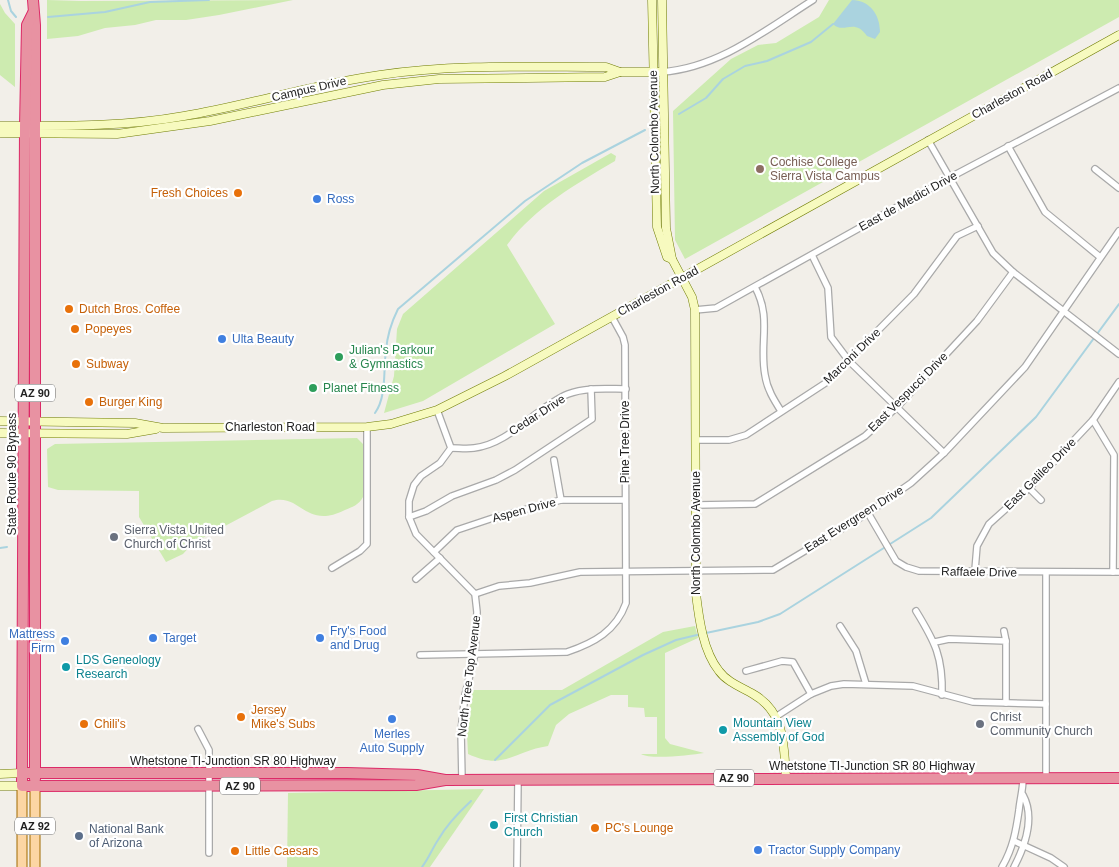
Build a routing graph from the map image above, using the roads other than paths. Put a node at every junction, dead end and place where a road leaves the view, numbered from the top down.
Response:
1 (33, 0) edge
2 (652, 0) edge
3 (662, 0) edge
4 (813, 0) edge
5 (1119, 34) edge
6 (653, 72) junction
7 (662, 72) junction
8 (1119, 88) edge
9 (0, 126) edge
10 (30, 130) junction
11 (0, 133) edge
12 (928, 140) junction
13 (1008, 146) junction
14 (1095, 169) dead end
15 (949, 178) junction
16 (1119, 188) edge
17 (978, 226) junction
18 (1119, 231) edge
19 (812, 255) junction
20 (1100, 257) junction
21 (672, 259) junction
22 (1013, 272) junction
23 (681, 277) junction
24 (754, 287) junction
25 (695, 310) junction
26 (1064, 312) junction
27 (612, 317) junction
28 (1119, 354) edge
29 (849, 361) junction
30 (1119, 382) edge
31 (626, 389) junction
32 (592, 390) junction
33 (898, 406) junction
34 (437, 410) junction
35 (781, 411) junction
36 (1093, 420) junction
37 (0, 421) edge
38 (30, 421) junction
39 (367, 427) junction
40 (163, 428) junction
41 (0, 433) edge
42 (29, 434) junction
43 (696, 440) junction
44 (451, 448) junction
45 (944, 453) junction
46 (1116, 455) edge
47 (554, 460) dead end
48 (1029, 488) junction
49 (561, 500) junction
50 (625, 500) junction
51 (1040, 500) dead end
52 (696, 505) junction
53 (868, 513) junction
54 (410, 517) junction
55 (434, 552) junction
56 (440, 558) junction
57 (332, 568) dead end
58 (975, 570) junction
59 (626, 571) junction
60 (696, 571) junction
61 (1116, 572) edge
62 (1046, 573) junction
63 (416, 579) dead end
64 (475, 594) junction
65 (916, 611) dead end
66 (840, 626) dead end
67 (1004, 631) dead end
68 (1006, 641) junction
69 (935, 642) junction
70 (420, 654) dead end
71 (475, 654) junction
72 (746, 671) dead end
73 (866, 684) junction
74 (811, 694) junction
75 (942, 695) junction
76 (1006, 703) junction
77 (1046, 704) junction
78 (777, 716) junction
79 (198, 729) dead end
80 (22, 773) junction
81 (35, 773) junction
82 (0, 774) edge
83 (209, 774) junction
84 (786, 778) junction
85 (1023, 778) junction
86 (1046, 778) junction
87 (1119, 778) edge
88 (518, 779) junction
89 (445, 780) junction
90 (462, 780) junction
91 (0, 786) edge
92 (22, 786) junction
93 (35, 786) junction
94 (209, 786) junction
95 (1023, 795) junction
96 (1014, 841) junction
97 (1023, 844) junction
98 (209, 853) dead end
99 (22, 867) edge
100 (35, 867) edge
101 (517, 867) edge
102 (1002, 867) edge
103 (1014, 867) edge
104 (1064, 867) edge

1 - 10 highway, State Route 90 Bypass / AZ 90
2 - 6 street, North Colombo Avenue
3 - 7 street, North Colombo Avenue
4 - 7 street, Campus Drive
5 - 12 street, Charleston Road
6 - 7 street, Campus Drive
6 - 10 street, Campus Drive
6 - 21 street, North Colombo Avenue
7 - 21 street, North Colombo Avenue
8 - 13 street, East de Medici Drive
9 - 10 street, Campus Drive
10 - 11 street, Campus Drive
10 - 38 highway, State Route 90 Bypass / AZ 90
12 - 15 street
12 - 23 street, Charleston Road
13 - 15 street, East de Medici Drive
13 - 20 street
14 - 16 street
15 - 17 street
15 - 19 street, East de Medici Drive
17 - 22 street
17 - 29 street, Marconi Drive
18 - 20 street, East Evergreen Drive
19 - 24 street, East de Medici Drive
19 - 29 street
20 - 26 street, East Evergreen Drive
21 - 23 street, North Colombo Avenue
22 - 26 street
22 - 33 street, East Vespucci Drive
23 - 25 street, North Colombo Avenue
23 - 27 street, Charleston Road
24 - 25 street, East de Medici Drive
24 - 35 street
25 - 43 street, North Colombo Avenue
26 - 28 street
26 - 45 street, East Evergreen Drive
27 - 31 street, Pine Tree Drive
27 - 34 street, Charleston Road
29 - 33 street
29 - 35 street, Marconi Drive
30 - 36 street, East Galileo Drive
31 - 32 street, Cedar Drive
31 - 50 street, Pine Tree Drive
32 - 44 street, Cedar Drive
32 - 54 street
33 - 45 street
33 - 52 street, East Vespucci Drive
34 - 39 street, Charleston Road
34 - 44 street
35 - 43 street, Marconi Drive
36 - 46 street
36 - 48 street, East Galileo Drive
37 - 38 street, Charleston Road
38 - 40 street, Charleston Road
38 - 42 highway, State Route 90 Bypass / AZ 90
39 - 40 street, Charleston Road
39 - 57 street
40 - 42 street, Charleston Road
41 - 42 street, Charleston Road
42 - 80 highway, State Route 90 Bypass / AZ 90
42 - 81 highway, State Route 90 Bypass / AZ 90
43 - 52 street, North Colombo Avenue
44 - 54 street
45 - 53 street, East Evergreen Drive
46 - 61 street
47 - 49 street
48 - 51 street
48 - 58 street, East Galileo Drive
49 - 50 street, Aspen Drive
49 - 55 street, Aspen Drive
50 - 59 street, Pine Tree Drive
52 - 60 street, North Colombo Avenue
53 - 58 street, Raffaele Drive
53 - 60 street, East Evergreen Drive
54 - 55 street
55 - 56 street
56 - 63 street
56 - 64 street
58 - 62 street, Raffaele Drive
59 - 60 street, East Evergreen Drive
59 - 64 street, East Evergreen Drive
59 - 71 street, Pine Tree Drive
60 - 78 street, North Colombo Avenue
61 - 62 street, Raffaele Drive
62 - 77 street
64 - 71 street, North Tree Top Avenue
65 - 69 street
66 - 73 street
67 - 68 street
68 - 69 street
68 - 76 street
69 - 75 street
70 - 71 street
71 - 90 street, North Tree Top Avenue
72 - 74 street
73 - 74 street
73 - 75 street
74 - 78 street
75 - 76 street
76 - 77 street
77 - 86 street
78 - 84 street
79 - 83 street
80 - 81 highway, Whetstone TI-Junction SR 80 Highway / AZ 90
80 - 82 street
80 - 92 highway, State Route 90 Bypass / AZ 90
81 - 83 highway, Whetstone TI-Junction SR 80 Highway / AZ 90
81 - 93 highway, AZ 92
83 - 89 highway, Whetstone TI-Junction SR 80 Highway / AZ 90
83 - 94 street
84 - 85 highway, Whetstone TI-Junction SR 80 Highway / AZ 90
84 - 88 highway, Whetstone TI-Junction SR 80 Highway / AZ 90
85 - 86 highway, Whetstone TI-Junction SR 80 Highway / AZ 90
85 - 95 street
86 - 87 highway, Whetstone TI-Junction SR 80 Highway / AZ 90
88 - 90 highway, Whetstone TI-Junction SR 80 Highway / AZ 90
88 - 101 street
89 - 90 highway, Whetstone TI-Junction SR 80 Highway / AZ 90
89 - 94 highway, Whetstone TI-Junction SR 80 Highway / AZ 90
91 - 92 street
92 - 93 highway, Whetstone TI-Junction SR 80 Highway / AZ 90
92 - 99 main road, AZ 92
93 - 94 highway, Whetstone TI-Junction SR 80 Highway / AZ 90
93 - 100 main road, AZ 92
94 - 98 street
95 - 96 street
95 - 97 street
96 - 97 street
96 - 102 street
97 - 103 street
97 - 104 street

